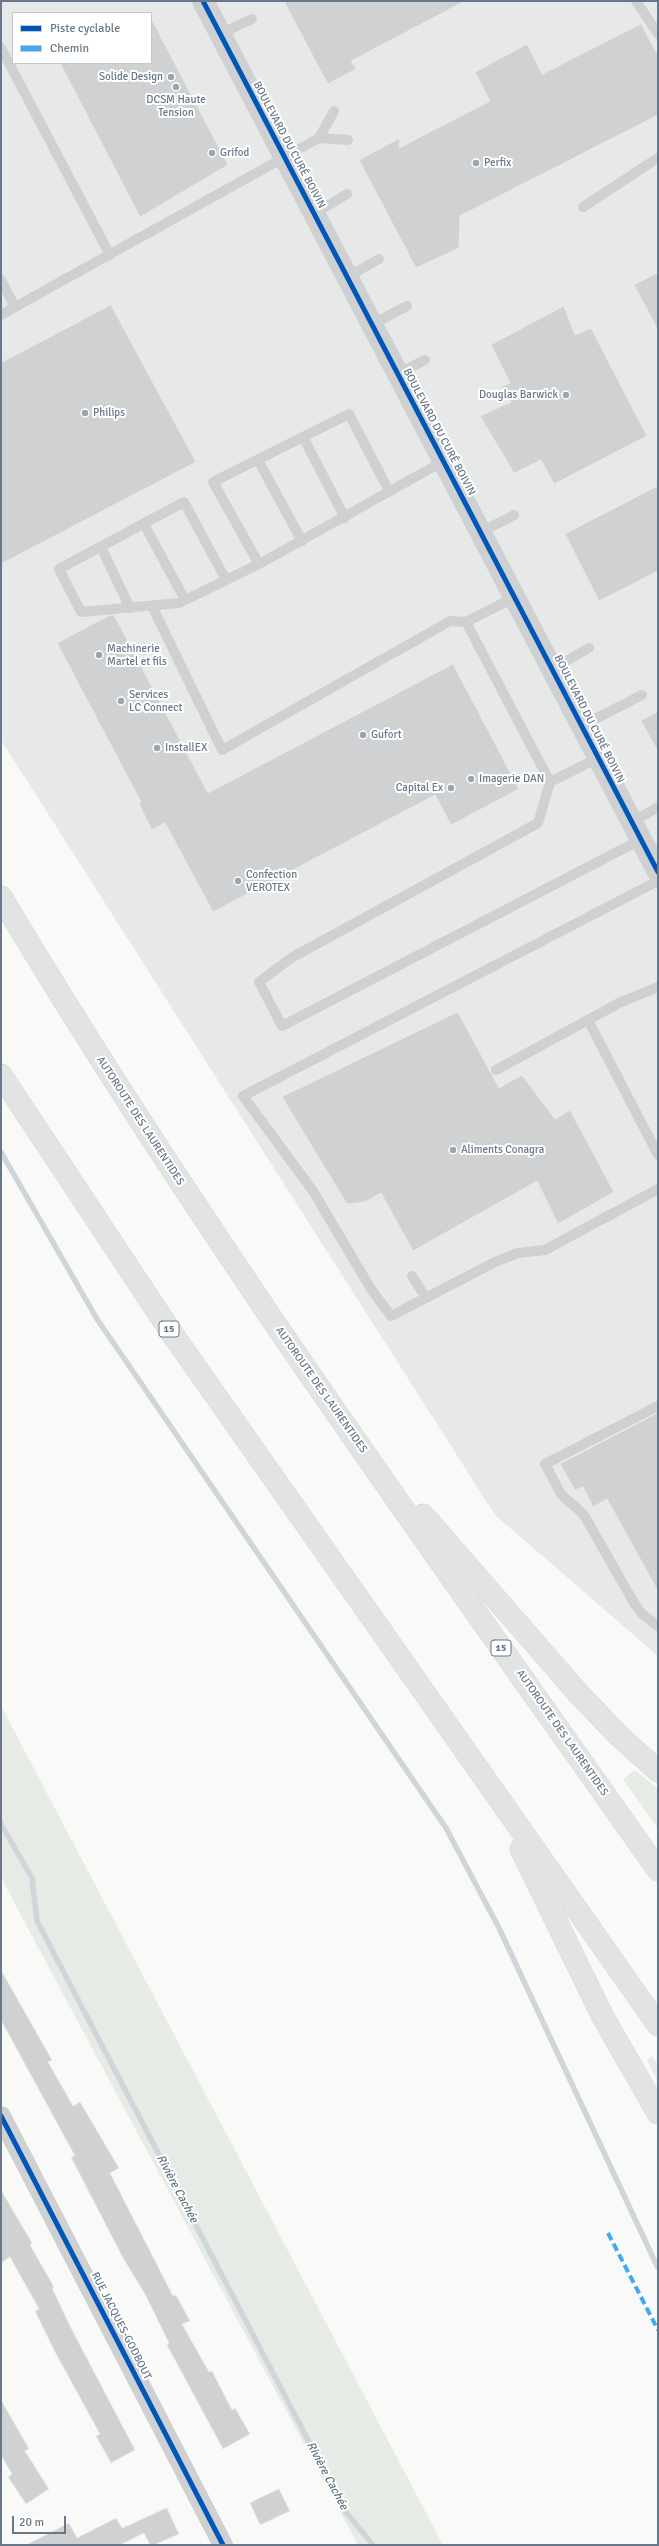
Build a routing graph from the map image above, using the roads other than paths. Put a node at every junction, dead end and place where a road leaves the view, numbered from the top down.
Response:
1 (204, 1) edge
2 (636, 1) edge
3 (252, 18) dead end
4 (220, 34) junction
5 (658, 34) edge
6 (1, 48) edge
7 (334, 111) dead end
8 (319, 138) junction
9 (348, 140) dead end
10 (285, 158) junction
11 (658, 158) edge
12 (347, 194) dead end
13 (583, 207) dead end
14 (314, 214) junction
15 (110, 255) junction
16 (379, 259) dead end
17 (347, 277) junction
18 (1, 280) edge
19 (407, 306) dead end
20 (15, 307) junction
21 (1, 315) edge
22 (371, 325) junction
23 (425, 360) dead end
24 (396, 374) junction
25 (303, 437) junction
26 (258, 460) junction
27 (444, 461) junction
28 (390, 492) junction
29 (514, 515) dead end
30 (345, 518) junction
31 (144, 524) junction
32 (481, 532) junction
33 (302, 541) junction
34 (101, 546) junction
35 (259, 564) junction
36 (226, 580) junction
37 (515, 597) junction
38 (185, 600) junction
39 (152, 606) junction
40 (130, 608) junction
41 (466, 622) junction
42 (589, 648) dead end
43 (552, 669) junction
44 (642, 695) dead end
45 (581, 726) junction
46 (598, 758) junction
47 (550, 782) junction
48 (658, 808) edge
49 (637, 830) junction
50 (658, 872) edge
51 (658, 881) edge
52 (1, 897) edge
53 (658, 987) edge
54 (588, 1020) junction
55 (496, 1070) dead end
56 (1, 1076) edge
57 (658, 1156) edge
58 (658, 1189) edge
59 (412, 1276) dead end
60 (426, 1298) junction
61 (658, 1406) edge
62 (345, 1425) junction
63 (658, 1626) edge
64 (658, 1771) edge
65 (493, 1790) junction
66 (658, 1870) edge
67 (658, 2025) edge
68 (658, 2113) edge
69 (1, 2116) edge
70 (222, 2545) edge

1 - 4 street, BOULEVARD DU CURÉ BOIVIN
2 - 5 lane
3 - 4 lane
4 - 10 street, BOULEVARD DU CURÉ BOIVIN
6 - 15 lane
7 - 8 lane
8 - 9 lane
8 - 10 lane
10 - 14 street, BOULEVARD DU CURÉ BOIVIN
10 - 15 lane
11 - 13 lane
12 - 14 lane
14 - 17 street, BOULEVARD DU CURÉ BOIVIN
15 - 20 lane
16 - 17 lane
17 - 22 street, BOULEVARD DU CURÉ BOIVIN
18 - 20 lane
19 - 22 lane
20 - 21 lane
22 - 24 street, BOULEVARD DU CURÉ BOIVIN
23 - 24 lane
24 - 27 street, BOULEVARD DU CURÉ BOIVIN
25 - 26 lane
25 - 28 lane
25 - 30 lane
26 - 33 lane
26 - 35 lane
27 - 28 lane
27 - 32 street, BOULEVARD DU CURÉ BOIVIN
28 - 30 lane
29 - 32 lane
30 - 33 lane
31 - 34 lane
31 - 36 lane
31 - 38 lane
32 - 37 street, BOULEVARD DU CURÉ BOIVIN
33 - 35 lane
34 - 40 lane
34 - 40 lane
35 - 36 lane
36 - 38 lane
37 - 41 lane
37 - 43 street, BOULEVARD DU CURÉ BOIVIN
38 - 39 lane
39 - 40 lane
39 - 41 lane
41 - 47 lane
42 - 43 lane
43 - 45 street, BOULEVARD DU CURÉ BOIVIN
44 - 45 lane
45 - 46 street, BOULEVARD DU CURÉ BOIVIN
46 - 47 lane
46 - 49 street, BOULEVARD DU CURÉ BOIVIN
47 - 49 lane
48 - 49 lane
49 - 50 street, BOULEVARD DU CURÉ BOIVIN
51 - 60 lane
52 - 62 highway, AUTOROUTE DES LAURENTIDES / 15
53 - 54 lane
54 - 55 lane
54 - 57 lane
56 - 65 highway, 15
58 - 60 lane
59 - 60 lane
61 - 63 lane
62 - 64 highway
62 - 66 highway, AUTOROUTE DES LAURENTIDES / 15
65 - 67 highway, 15
65 - 68 highway
69 - 70 street, RUE JACQUES-GODBOUT

